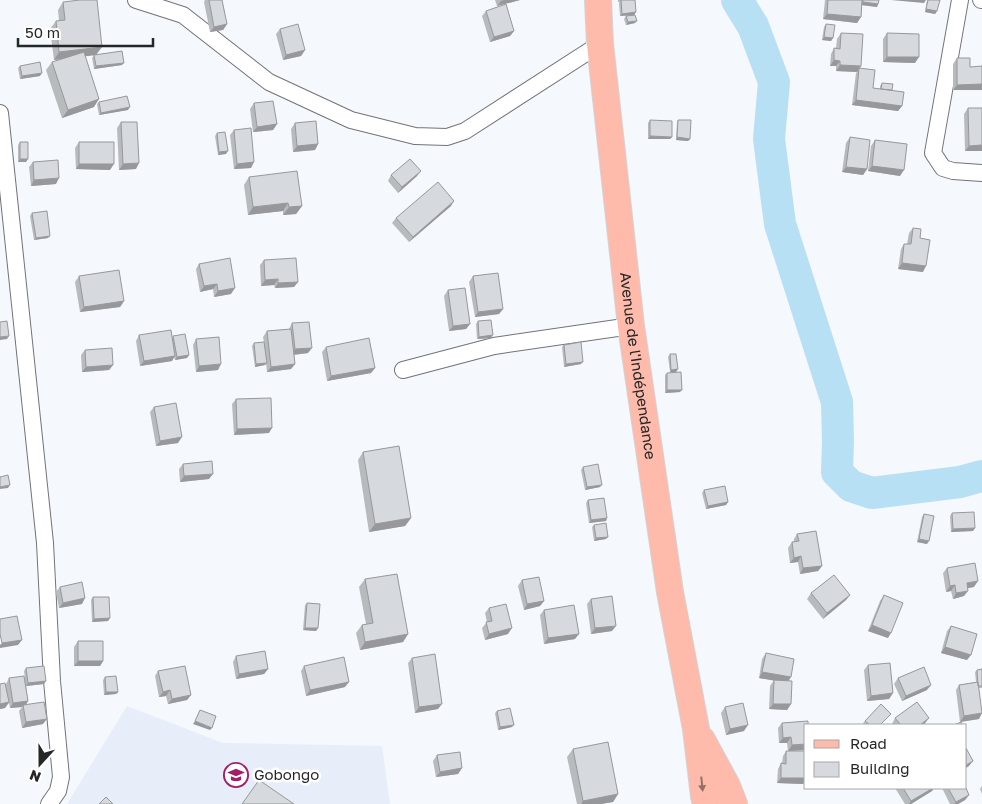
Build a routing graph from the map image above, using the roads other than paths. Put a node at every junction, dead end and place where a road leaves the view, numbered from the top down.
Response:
1 (136, 0) edge
2 (598, 0) edge
3 (960, 0) edge
4 (600, 44) junction
5 (0, 113) edge
6 (982, 173) edge
7 (5, 220) edge
8 (631, 326) junction
9 (403, 370) dead end
10 (696, 729) junction
11 (49, 804) edge
12 (706, 804) edge
13 (734, 804) edge

1 - 4 street
2 - 4 main road, Avenue de l'Indépendance
3 - 6 street
4 - 8 main road, Avenue de l'Indépendance
5 - 7 street
7 - 11 street
8 - 9 street
8 - 10 main road, Avenue de l'Indépendance
10 -> 12 main road, Avenue de l'Indépendance
10 - 13 main road, Avenue de l'Indépendance

